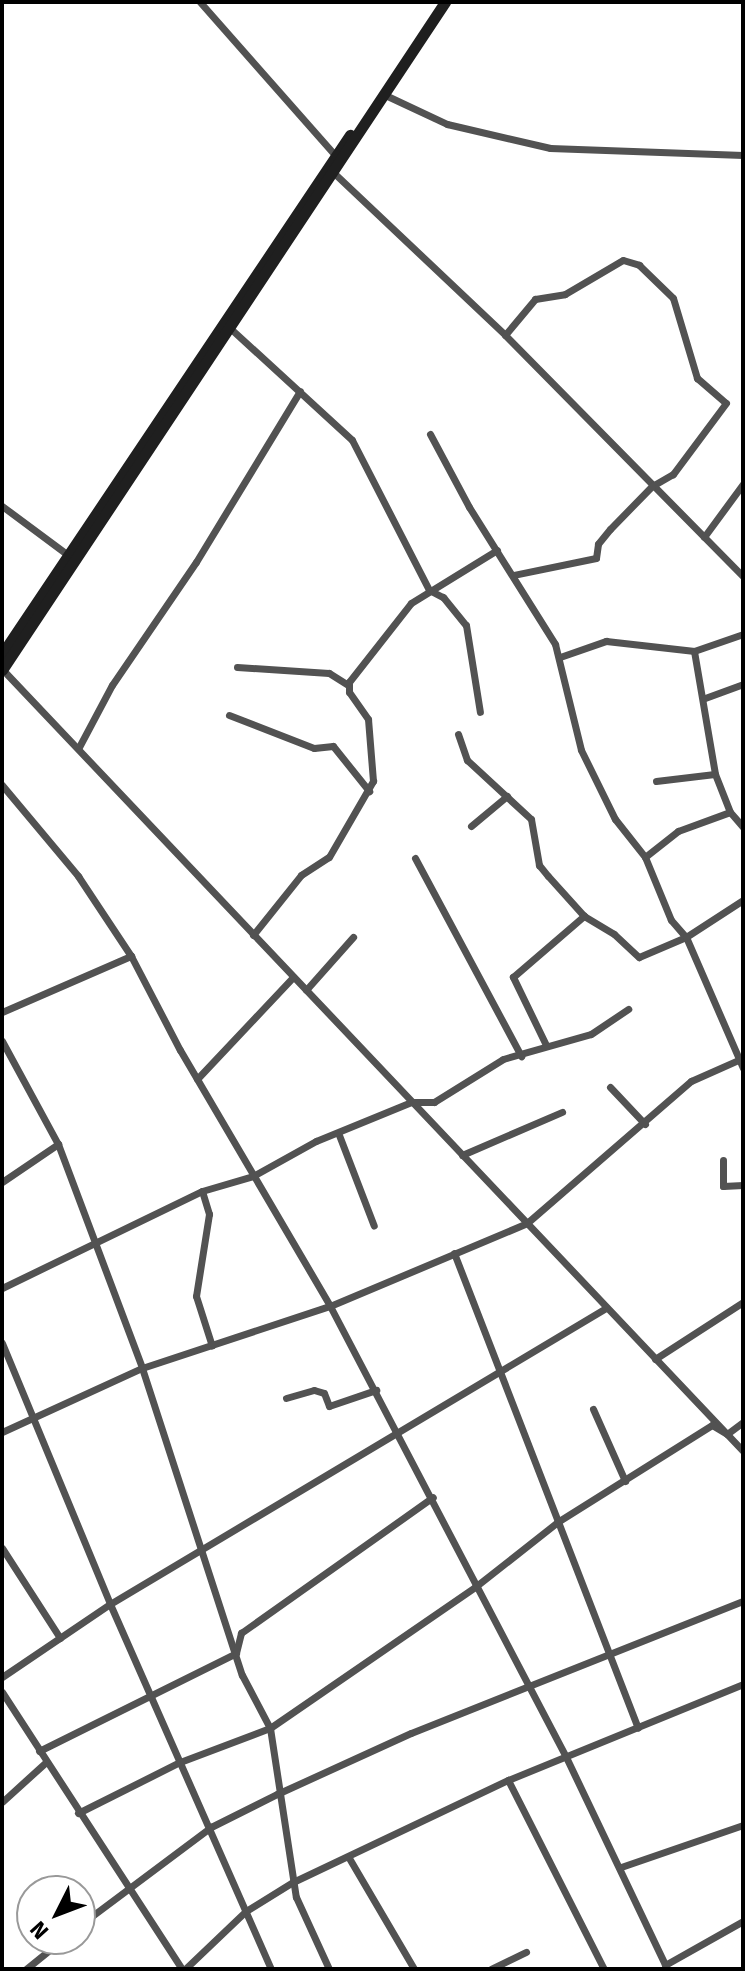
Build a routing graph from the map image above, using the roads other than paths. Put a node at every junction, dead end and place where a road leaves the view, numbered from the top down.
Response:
1 (200, 2) edge
2 (442, 2) edge
3 (383, 94) junction
4 (743, 155) edge
5 (336, 156) junction
6 (335, 174) junction
7 (295, 223) junction
8 (231, 329) junction
9 (505, 335) junction
10 (300, 391) junction
11 (430, 434) dead end
12 (743, 484) edge
13 (652, 486) junction
14 (2, 506) edge
15 (704, 537) junction
16 (497, 550) junction
17 (68, 555) junction
18 (513, 575) junction
19 (743, 576) edge
20 (429, 590) junction
21 (743, 634) edge
22 (694, 651) junction
23 (2, 654) edge
24 (560, 657) junction
25 (237, 667) dead end
26 (2, 670) edge
27 (743, 684) edge
28 (348, 685) junction
29 (705, 698) junction
30 (480, 712) dead end
31 (229, 715) dead end
32 (458, 734) dead end
33 (79, 747) junction
34 (715, 774) junction
35 (656, 781) dead end
36 (2, 785) edge
37 (369, 791) junction
38 (507, 796) junction
39 (730, 812) junction
40 (471, 826) dead end
41 (743, 827) edge
42 (645, 857) junction
43 (415, 858) dead end
44 (743, 900) edge
45 (584, 916) junction
46 (253, 935) junction
47 (353, 937) dead end
48 (686, 937) junction
49 (131, 956) junction
50 (293, 977) junction
51 (306, 990) junction
52 (628, 1009) dead end
53 (2, 1012) edge
54 (2, 1041) edge
55 (546, 1045) junction
56 (521, 1056) junction
57 (742, 1062) edge
58 (197, 1079) junction
59 (610, 1087) dead end
60 (411, 1102) junction
61 (562, 1112) dead end
62 (645, 1124) junction
63 (339, 1135) junction
64 (58, 1144) junction
65 (462, 1155) junction
66 (723, 1160) dead end
67 (253, 1176) junction
68 (2, 1182) edge
69 (743, 1185) edge
70 (202, 1191) junction
71 (527, 1223) junction
72 (374, 1226) dead end
73 (93, 1240) junction
74 (454, 1253) junction
75 (2, 1288) edge
76 (743, 1302) edge
77 (330, 1306) junction
78 (606, 1308) junction
79 (2, 1343) edge
80 (212, 1346) junction
81 (655, 1359) junction
82 (142, 1368) junction
83 (503, 1374) junction
84 (376, 1390) junction
85 (286, 1398) dead end
86 (593, 1409) dead end
87 (32, 1416) junction
88 (743, 1422) edge
89 (2, 1432) edge
90 (398, 1433) junction
91 (727, 1434) junction
92 (743, 1451) edge
93 (625, 1481) junction
94 (433, 1497) junction
95 (559, 1521) junction
96 (2, 1548) edge
97 (202, 1551) junction
98 (475, 1587) junction
99 (743, 1601) edge
100 (110, 1604) junction
101 (60, 1638) junction
102 (236, 1653) junction
103 (609, 1654) junction
104 (2, 1677) edge
105 (742, 1686) edge
106 (531, 1688) junction
107 (151, 1691) junction
108 (2, 1692) edge
109 (270, 1728) junction
110 (638, 1728) junction
111 (39, 1751) junction
112 (566, 1757) junction
113 (46, 1762) junction
114 (180, 1762) junction
115 (508, 1780) junction
116 (277, 1794) junction
117 (2, 1802) edge
118 (78, 1813) junction
119 (743, 1825) edge
120 (211, 1827) junction
121 (349, 1858) junction
122 (621, 1867) junction
123 (293, 1882) junction
124 (128, 1887) junction
125 (246, 1911) junction
126 (96, 1912) edge
127 (743, 1921) edge
128 (526, 1952) dead end
129 (43, 1955) edge
130 (666, 1967) edge
131 (26, 1969) edge
132 (183, 1969) edge
133 (271, 1969) edge
134 (329, 1969) edge
135 (414, 1969) edge
136 (491, 1969) edge
137 (604, 1969) edge

1 - 5 street
2 - 3 street
2 - 5 street
3 - 4 street
3 - 6 street
5 - 7 street
6 - 7 street
6 - 9 street
7 - 8 street
7 - 17 street
8 - 10 street
8 - 26 street
9 - 13 street
9 - 13 street
10 - 20 street
10 - 33 street
11 - 16 street
12 - 15 street
13 - 15 street
13 - 18 street
14 - 17 street
15 - 19 street
16 - 18 street
16 - 20 street
17 - 23 street
18 - 24 street
20 - 28 street
20 - 30 street
21 - 22 street
22 - 24 street
22 - 29 street
24 - 42 street
25 - 28 street
26 - 33 street
27 - 29 street
28 - 37 street
29 - 34 street
31 - 37 street
32 - 38 street
33 - 46 street
34 - 35 street
34 - 39 street
36 - 49 street
37 - 46 street
38 - 40 street
38 - 45 street
39 - 41 street
39 - 42 street
42 - 48 street
43 - 56 street
44 - 48 street
45 - 48 street
45 - 55 street
46 - 50 street
47 - 51 street
48 - 57 street
49 - 53 street
49 - 58 street
50 - 51 street
50 - 58 street
51 - 60 street
52 - 55 street
54 - 64 street
55 - 56 street
56 - 60 street
57 - 62 street
58 - 67 street
59 - 62 street
60 - 63 street
60 - 65 street
61 - 65 street
62 - 71 street
63 - 67 street
63 - 72 street
64 - 68 street
64 - 73 street
65 - 71 street
66 - 69 street
67 - 70 street
67 - 77 street
70 - 73 street
70 - 80 street
71 - 74 street
71 - 78 street
73 - 75 street
73 - 82 street
74 - 77 street
74 - 83 street
76 - 81 street
77 - 80 street
77 - 84 street
78 - 81 street
78 - 83 street
79 - 87 street
80 - 82 street
81 - 91 street
82 - 87 street
82 - 97 street
83 - 90 street
83 - 95 street
84 - 85 street
84 - 90 street
86 - 93 street
87 - 89 street
87 - 100 street
88 - 91 street
90 - 94 street
90 - 97 street
91 - 92 street
91 - 93 street
93 - 95 street
94 - 98 street
94 - 102 street
95 - 98 street
95 - 103 street
96 - 101 street
97 - 100 street
97 - 102 street
98 - 106 street
98 - 109 street
99 - 103 street
100 - 101 street
100 - 107 street
101 - 104 street
102 - 107 street
102 - 109 street
103 - 106 street
103 - 110 street
105 - 110 street
106 - 112 street
106 - 116 street
107 - 111 street
107 - 114 street
108 - 111 street
109 - 114 street
109 - 116 street
110 - 112 street
111 - 113 street
112 - 115 street
112 - 122 street
113 - 117 street
113 - 118 street
114 - 118 street
114 - 120 street
115 - 121 street
115 - 137 street
116 - 120 street
116 - 123 street
118 - 124 street
119 - 122 street
120 - 124 street
120 - 125 street
121 - 123 street
121 - 135 street
122 - 130 street
123 - 125 street
123 - 134 street
124 - 126 street
124 - 132 street
125 - 132 street
125 - 133 street
127 - 130 street
128 - 136 street
129 - 131 street

